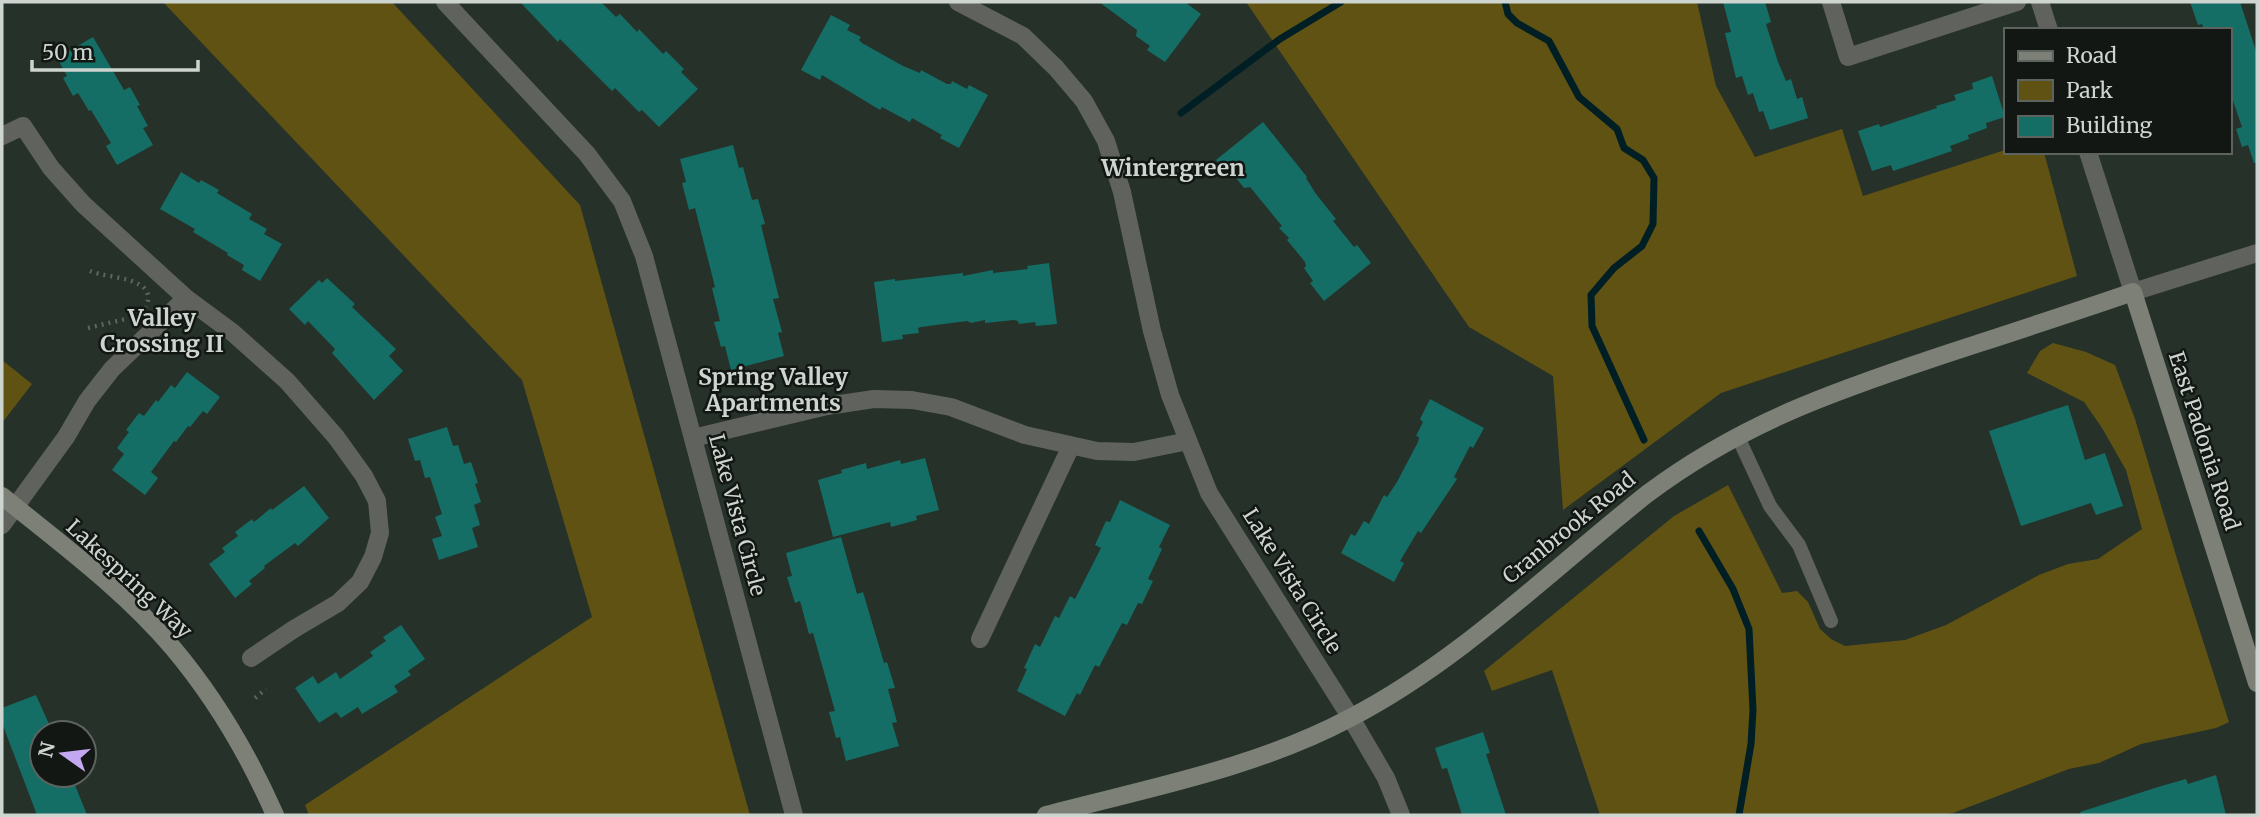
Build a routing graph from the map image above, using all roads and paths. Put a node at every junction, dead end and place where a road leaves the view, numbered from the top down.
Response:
1 (445, 2) edge
2 (958, 2) edge
3 (1831, 2) edge
4 (2017, 2) edge
5 (2040, 2) edge
6 (2048, 28) edge
7 (2, 136) edge
8 (2089, 154) edge
9 (2257, 253) edge
10 (90, 271) dead end
11 (2133, 292) junction
12 (186, 298) junction
13 (88, 328) dead end
14 (1737, 435) junction
15 (693, 438) junction
16 (1188, 441) junction
17 (1071, 446) junction
18 (9, 502) edge
19 (2, 526) edge
20 (1831, 621) dead end
21 (980, 639) dead end
22 (251, 658) dead end
23 (2257, 683) edge
24 (266, 689) dead end
25 (255, 698) dead end
26 (1351, 718) junction
27 (275, 815) edge
28 (794, 815) edge
29 (1047, 815) edge
30 (1401, 815) edge

1 - 15 street, Lake Vista Circle
2 - 16 street, Lake Vista Circle
3 - 4 street
5 - 6 street
7 - 12 street
8 - 11 street
9 - 11 street
10 - 13 path
11 - 14 street, Cranbrook Road
11 - 23 street, East Padonia Road
12 - 18 street
12 - 22 street
14 - 20 lane
14 - 26 street, Cranbrook Road
15 - 17 street
15 - 28 street, Lake Vista Circle
16 - 17 street
16 - 26 street, Lake Vista Circle
17 - 21 street
18 - 19 street
18 - 27 street, Lakespring Way
24 - 25 path
26 - 29 street, Cranbrook Road
26 - 30 street, Lake Vista Circle

